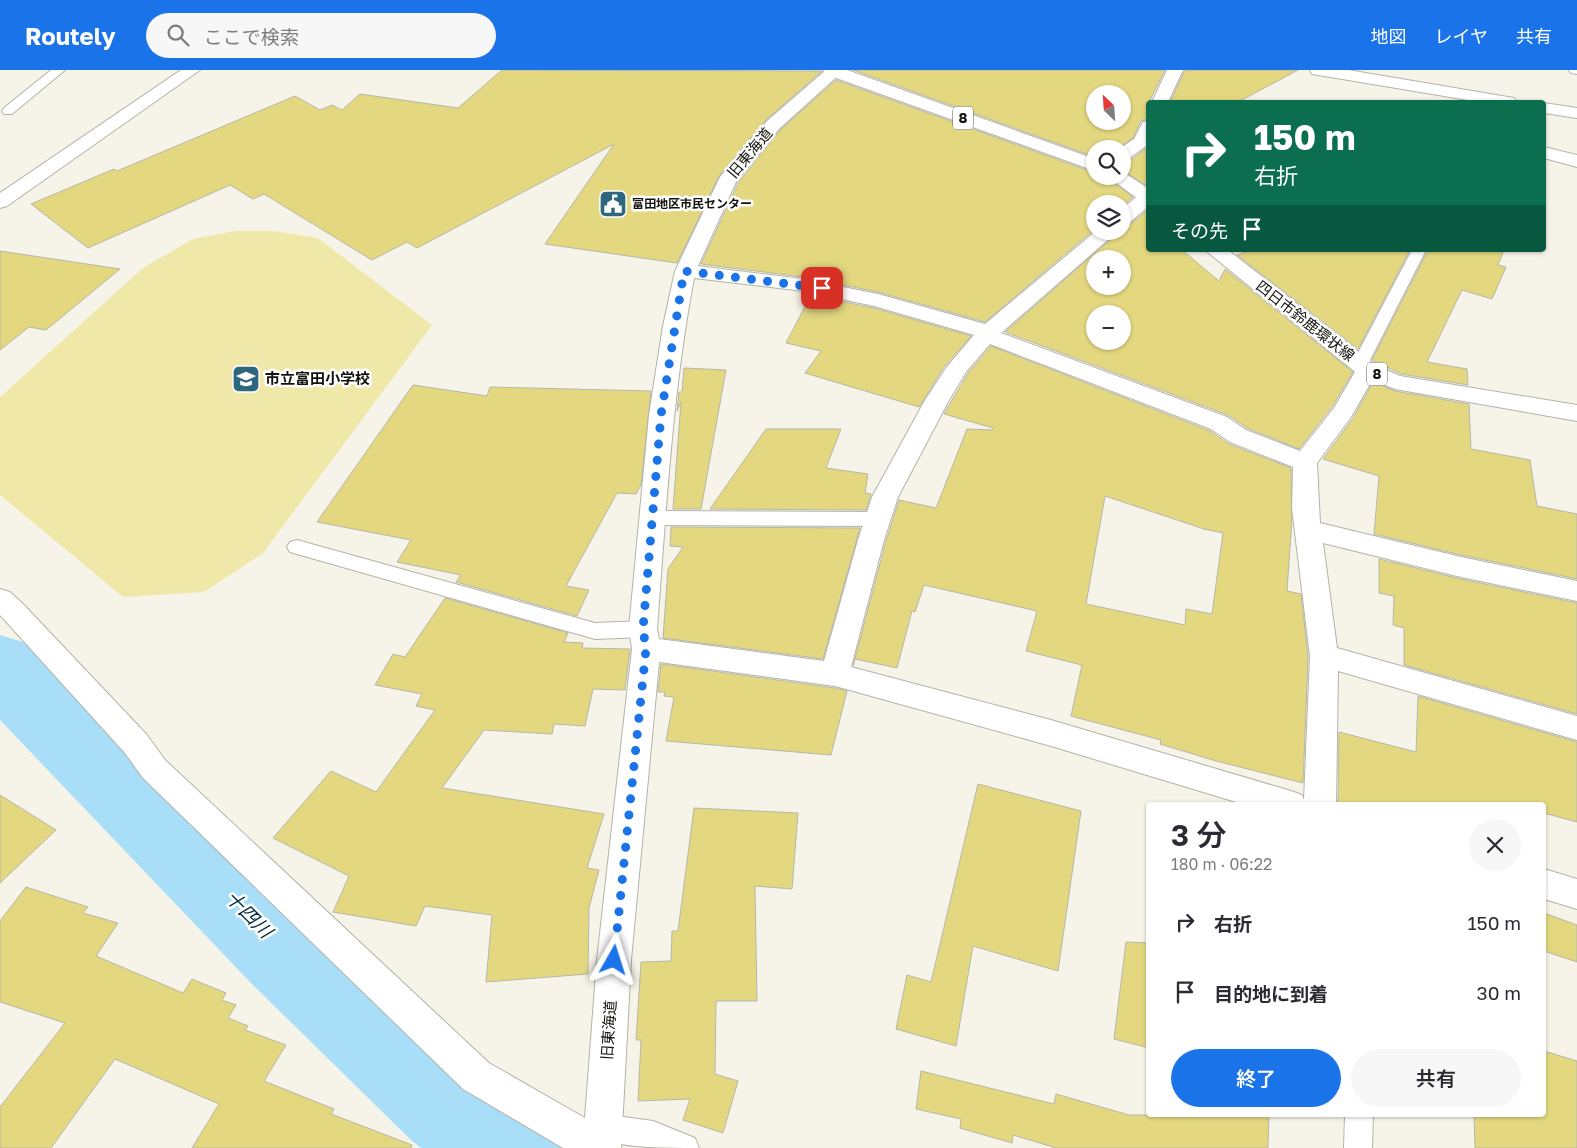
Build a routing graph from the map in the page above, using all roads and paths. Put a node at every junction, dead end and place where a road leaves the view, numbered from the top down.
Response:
1 (59, 70) edge
2 (192, 70) edge
3 (1175, 70) edge
4 (1318, 70) edge
5 (833, 71) edge
6 (1161, 100) edge
7 (1474, 100) edge
8 (1546, 108) edge
9 (8, 111) dead end
10 (1577, 113) edge
11 (1146, 132) edge
12 (1131, 149) edge
13 (1546, 153) edge
14 (1577, 161) edge
15 (1086, 162) edge
16 (1129, 185) edge
17 (1146, 197) edge
18 (1146, 200) edge
19 (0, 202) edge
20 (1131, 212) edge
21 (1097, 240) edge
22 (1218, 252) edge
23 (1418, 252) edge
24 (684, 271) junction
25 (987, 334) junction
26 (1364, 367) junction
27 (1577, 413) edge
28 (1305, 462) junction
29 (653, 518) junction
30 (877, 520) junction
31 (1309, 530) junction
32 (297, 547) dead end
33 (1577, 591) edge
34 (4, 609) edge
35 (644, 639) junction
36 (1324, 656) junction
37 (834, 674) junction
38 (1577, 728) edge
39 (1281, 802) edge
40 (1320, 802) edge
41 (1546, 885) edge
42 (1577, 894) edge
43 (1359, 1117) edge
44 (601, 1141) edge
45 (685, 1148) edge
46 (1358, 1148) edge

1 - 9 lane
2 - 19 street
3 - 6 street
4 - 7 street
5 - 15 street, 8
5 - 24 street, 旧東海道
8 - 10 street
11 - 12 street
13 - 14 street
16 - 17 street
18 - 20 street
21 - 25 street
22 - 26 street, 四日市鈴鹿環状線 / 8
23 - 26 lane
24 - 25 street
24 - 29 street, 旧東海道
25 - 28 street
25 - 30 street
26 - 27 street, 四日市鈴鹿環状線 / 8
26 - 28 street
28 - 31 street
29 - 30 lane
29 - 35 street, 旧東海道
30 - 37 street
31 - 33 street
31 - 36 street
32 - 35 lane
34 - 44 street
35 - 37 street
35 - 44 street, 旧東海道
36 - 38 street
36 - 40 street
37 - 39 street
41 - 42 street
43 - 46 lane
44 - 45 lane

